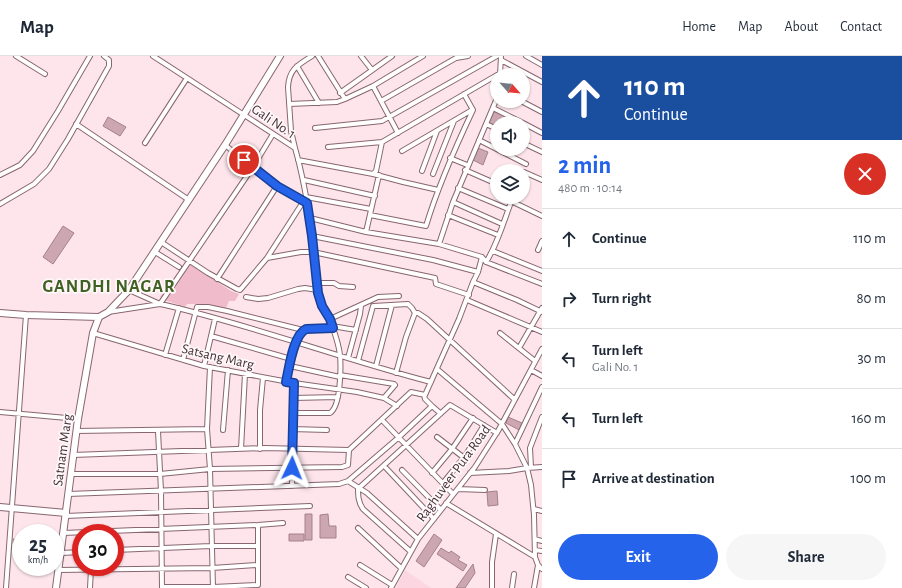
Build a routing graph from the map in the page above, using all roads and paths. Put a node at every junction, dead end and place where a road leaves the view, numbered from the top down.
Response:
1 (16, 56) edge
2 (90, 56) edge
3 (104, 56) edge
4 (153, 56) edge
5 (280, 56) edge
6 (312, 56) edge
7 (318, 56) edge
8 (361, 56) edge
9 (392, 56) edge
10 (423, 56) edge
11 (445, 56) edge
12 (468, 56) edge
13 (526, 56) edge
14 (500, 57) edge
15 (488, 58) edge
16 (449, 62) junction
17 (542, 65) edge
18 (297, 66) junction
19 (499, 68) edge
20 (372, 70) junction
21 (45, 74) dead end
22 (187, 78) junction
23 (490, 80) edge
24 (542, 82) edge
25 (373, 86) junction
26 (340, 93) junction
27 (464, 94) junction
28 (345, 100) junction
29 (381, 101) junction
30 (319, 103) junction
31 (289, 104) junction
32 (530, 106) edge
33 (492, 108) joint
34 (472, 110) junction
35 (246, 111) junction
36 (542, 112) edge
37 (509, 116) edge
38 (390, 117) junction
39 (454, 121) junction
40 (76, 124) junction
41 (486, 124) junction
42 (490, 126) edge
43 (530, 127) edge
44 (315, 128) dead end
45 (438, 131) junction
46 (398, 133) junction
47 (542, 133) edge
48 (274, 134) junction
49 (479, 140) junction
50 (382, 142) junction
51 (145, 143) dead end
52 (225, 145) junction
53 (328, 146) dead end
54 (530, 146) edge
55 (295, 148) junction
56 (402, 151) dead end
57 (542, 152) edge
58 (450, 158) junction
59 (298, 160) junction
60 (526, 164) dead end
61 (253, 167) junction
62 (466, 167) junction
63 (422, 171) dead end
64 (373, 174) junction
65 (433, 174) dead end
66 (0, 175) edge
67 (379, 175) junction
68 (530, 175) edge
69 (304, 180) junction
70 (490, 180) edge
71 (542, 180) edge
72 (277, 186) junction
73 (458, 188) junction
74 (438, 190) junction
75 (375, 196) junction
76 (306, 197) junction
77 (189, 200) junction
78 (453, 202) junction
79 (305, 203) junction
80 (0, 204) edge
81 (510, 204) edge
82 (521, 204) edge
83 (371, 209) junction
84 (508, 209) junction
85 (448, 214) junction
86 (370, 215) junction
87 (542, 216) edge
88 (310, 218) junction
89 (502, 224) junction
90 (366, 232) junction
91 (498, 235) junction
92 (312, 236) junction
93 (542, 241) edge
94 (161, 242) junction
95 (439, 244) junction
96 (538, 250) dead end
97 (493, 251) junction
98 (155, 252) junction
99 (313, 252) junction
100 (482, 257) junction
101 (267, 258) junction
102 (189, 260) junction
103 (486, 262) junction
104 (179, 267) dead end
105 (542, 271) edge
106 (478, 272) junction
107 (217, 279) junction
108 (474, 282) junction
109 (316, 283) junction
110 (542, 284) edge
111 (353, 287) dead end
112 (129, 290) junction
113 (317, 290) junction
114 (399, 296) dead end
115 (246, 297) dead end
116 (468, 298) junction
117 (160, 304) junction
118 (392, 305) junction
119 (361, 306) junction
120 (179, 308) junction
121 (541, 310) edge
122 (108, 312) junction
123 (0, 313) edge
124 (195, 313) junction
125 (415, 313) junction
126 (26, 316) junction
127 (99, 317) junction
128 (215, 319) junction
129 (330, 319) junction
130 (332, 327) junction
131 (530, 327) junction
132 (303, 330) junction
133 (356, 330) junction
134 (542, 332) edge
135 (93, 333) junction
136 (500, 333) dead end
137 (211, 336) junction
138 (449, 339) junction
139 (296, 342) junction
140 (518, 348) junction
141 (542, 349) edge
142 (165, 354) junction
143 (340, 355) junction
144 (348, 358) junction
145 (291, 359) junction
146 (183, 360) junction
147 (358, 361) junction
148 (535, 361) junction
149 (204, 366) junction
150 (290, 366) junction
151 (376, 366) junction
152 (210, 367) junction
153 (437, 369) junction
154 (228, 370) junction
155 (531, 370) junction
156 (396, 373) junction
157 (245, 374) junction
158 (340, 376) junction
159 (542, 376) edge
160 (262, 378) junction
161 (286, 382) junction
162 (431, 382) junction
163 (294, 383) junction
164 (542, 387) edge
165 (340, 390) junction
166 (424, 395) junction
167 (338, 397) junction
168 (293, 398) junction
169 (384, 398) junction
170 (514, 399) junction
171 (397, 406) junction
172 (432, 406) junction
173 (0, 412) edge
174 (292, 413) junction
175 (440, 413) junction
176 (18, 414) junction
177 (542, 417) edge
178 (473, 418) junction
179 (78, 419) junction
180 (382, 420) junction
181 (502, 424) junction
182 (484, 425) junction
183 (207, 429) junction
184 (223, 430) dead end
185 (292, 430) junction
186 (327, 430) dead end
187 (158, 431) junction
188 (76, 432) junction
189 (497, 433) junction
190 (437, 437) dead end
191 (398, 438) junction
192 (515, 444) junction
193 (406, 446) junction
194 (260, 448) junction
195 (241, 449) junction
196 (292, 449) junction
197 (452, 449) junction
198 (349, 450) junction
199 (208, 451) junction
200 (159, 452) junction
201 (73, 455) junction
202 (463, 458) junction
203 (292, 468) junction
204 (386, 468) dead end
205 (529, 468) junction
206 (542, 468) edge
207 (210, 469) junction
208 (402, 470) dead end
209 (432, 473) junction
210 (470, 473) junction
211 (71, 474) junction
212 (160, 474) junction
213 (348, 481) junction
214 (443, 483) junction
215 (292, 486) junction
216 (359, 487) junction
217 (210, 488) junction
218 (458, 488) junction
219 (485, 490) dead end
220 (161, 491) junction
221 (68, 494) junction
222 (453, 494) junction
223 (446, 503) junction
224 (310, 506) dead end
225 (0, 507) edge
226 (12, 508) junction
227 (534, 509) junction
228 (211, 510) junction
229 (441, 510) junction
230 (542, 511) edge
231 (161, 513) junction
232 (65, 514) junction
233 (434, 519) junction
234 (283, 523) dead end
235 (64, 524) edge
236 (258, 526) junction
237 (211, 527) junction
238 (358, 528) dead end
239 (161, 529) junction
240 (64, 533) edge
241 (496, 534) junction
242 (418, 539) junction
243 (535, 539) junction
244 (542, 541) edge
245 (212, 546) junction
246 (258, 546) junction
247 (161, 549) junction
248 (124, 550) edge
249 (535, 550) junction
250 (410, 551) junction
251 (542, 551) edge
252 (535, 557) junction
253 (257, 565) junction
254 (360, 565) dead end
255 (538, 565) junction
256 (161, 568) junction
257 (212, 568) junction
258 (401, 568) junction
259 (124, 569) edge
260 (542, 569) edge
261 (514, 574) dead end
262 (57, 576) edge
263 (91, 576) edge
264 (348, 577) dead end
265 (258, 586) edge
266 (162, 587) edge
267 (189, 587) edge
268 (391, 587) edge
269 (6, 588) edge
270 (56, 588) edge
271 (90, 588) edge
272 (213, 588) edge
273 (366, 588) edge
274 (492, 588) edge
275 (512, 588) edge
276 (534, 588) edge

1 - 21 street
2 - 66 street
3 - 40 street
4 - 22 street, Gali No. 1
5 - 35 street
6 - 18 street
7 - 26 street
8 - 20 street
9 - 20 street
10 - 25 street
11 - 16 street
12 - 16 street
13 - 17 street
14 - 15 street
14 - 19 street
14 - 24 street
15 - 38 street
16 - 29 street
18 - 30 street
18 - 31 street
20 - 26 street
22 - 35 street, Gali No. 1
22 - 51 street
23 - 27 street
25 - 28 street
25 - 29 street
26 - 28 street
27 - 34 street
27 - 46 street
28 - 30 street
29 - 38 street
30 - 31 street
31 - 55 street
32 - 36 street
33 - 37 street
33 - 41 street
34 - 39 street
34 - 58 street
35 - 48 street, Gali No. 1
35 - 52 street
38 - 44 street
38 - 46 street
39 - 45 street
39 - 65 street
40 - 77 street
40 - 80 street
41 - 42 street
41 - 49 street
43 - 47 street
45 - 56 street
45 - 63 street
46 - 50 street
48 - 55 street, Gali No. 1
48 - 61 street
49 - 60 street
49 - 62 street
50 - 53 street
50 - 64 street
52 - 61 street
52 - 77 street
54 - 57 street
55 - 59 street, Gali No. 1
58 - 62 street
58 - 74 street
59 - 64 street
59 - 69 street, Gali No. 1
61 - 72 street
61 - 102 street
62 - 70 street
62 - 73 street
64 - 67 street
67 - 74 street
67 - 75 street
68 - 71 street
69 - 75 street
69 - 76 street, Gali No. 1
72 - 79 street
72 - 107 street
73 - 78 street
73 - 84 street
74 - 86 street
75 - 83 street
76 - 79 street, Gali No. 1
76 - 83 street
77 - 94 street
78 - 85 street
78 - 89 street
79 - 88 street, Gali No. 1
79 - 101 street
81 - 84 street
82 - 87 street
83 - 86 street
84 - 89 street
85 - 91 street
85 - 95 street
86 - 90 street
88 - 90 street
88 - 92 street, Gali No. 1
89 - 91 street
90 - 95 street
91 - 97 street
92 - 99 street, Gali No. 1
92 - 106 street
93 - 96 street
94 - 98 street
94 - 102 street
95 - 100 street
97 - 103 street
97 - 105 street
98 - 104 street
98 - 112 street
99 - 101 street
99 - 109 street, Gali No. 1
99 - 116 street
100 - 103 street
100 - 106 street
101 - 107 street
102 - 107 street
102 - 117 street
103 - 110 street
106 - 108 street
108 - 116 street
108 - 121 street
109 - 111 street
109 - 113 street, Gali No. 1
112 - 117 street
112 - 122 street
113 - 115 street
113 - 129 street, Gali No. 1
114 - 119 street
116 - 131 street
116 - 138 street
117 - 120 street
117 - 122 street
118 - 125 street
118 - 147 street
118 - 151 street
119 - 129 street
119 - 133 street
120 - 124 street
120 - 142 street
121 - 131 street
122 - 127 street
123 - 126 street
124 - 128 street
124 - 132 street
124 - 146 street
125 - 138 street
125 - 156 street
126 - 127 street
126 - 176 street
127 - 135 street, Satnam Marg
128 - 137 street
128 - 139 street
129 - 130 street, Gali No. 1
130 - 132 street
130 - 133 street
130 - 143 street, Gali No. 1
131 - 134 street
131 - 140 street
132 - 139 street
133 - 144 street
135 - 142 street, Satsang Marg
135 - 179 street, Satnam Marg
136 - 140 street
137 - 145 street
137 - 149 street
138 - 153 street
138 - 170 street
139 - 143 street
139 - 145 street
140 - 148 street
141 - 148 street, Raghuveer Pura Road
142 - 146 street, Satsang Marg
143 - 144 street
143 - 158 street, Gali No. 1
144 - 147 street
145 - 150 street
146 - 149 street, Satsang Marg
147 - 151 street
148 - 155 street, Raghuveer Pura Road
149 - 152 street, Satsang Marg
150 - 158 street
150 - 161 street
151 - 156 street
152 - 154 street, Satsang Marg
152 - 183 street
153 - 162 street
153 - 181 street
154 - 157 street, Satsang Marg
154 - 184 street
155 - 159 street
155 - 170 street, Raghuveer Pura Road
156 - 162 street
157 - 160 street, Satsang Marg
157 - 195 street
158 - 165 street, Gali No. 1
158 - 169 street
160 - 161 street, Satsang Marg
160 - 194 street
161 - 163 street, Satsang Marg
162 - 166 street
163 - 165 street, Satsang Marg
163 - 168 street
164 - 192 street
165 - 167 street, Gali No. 1
165 - 169 street, Satsang Marg
166 - 171 street
166 - 172 street
167 - 168 street
167 - 174 street, Gali No. 1
168 - 174 street
169 - 171 street
170 - 181 street, Raghuveer Pura Road
171 - 180 street
172 - 175 street
172 - 191 street
173 - 176 street
174 - 185 street
175 - 178 street
175 - 193 street
176 - 179 street
176 - 226 street
177 - 205 street
178 - 182 street
178 - 197 street
179 - 188 street, Satnam Marg
180 - 191 street
180 - 198 street
181 - 189 street, Raghuveer Pura Road
181 - 192 street
182 - 189 street
182 - 202 street
183 - 187 street
183 - 199 street
185 - 186 street
185 - 196 street
187 - 188 street
187 - 200 street
188 - 201 street, Satnam Marg
189 - 210 street, Raghuveer Pura Road
190 - 197 street
191 - 193 street
191 - 213 street
192 - 205 street
193 - 209 street
193 - 216 street
194 - 195 street
194 - 196 street
195 - 199 street
196 - 198 street
196 - 203 street
197 - 202 street
197 - 209 street
198 - 203 street
199 - 200 street
199 - 207 street
200 - 201 street
200 - 212 street
201 - 211 street, Satnam Marg
202 - 214 street
203 - 207 street
203 - 215 street
204 - 233 street
205 - 206 street
205 - 210 street
205 - 227 street
207 - 212 street
207 - 217 street
208 - 229 street
209 - 214 street
210 - 218 street, Raghuveer Pura Road
211 - 212 street
211 - 221 street, Satnam Marg
212 - 220 street
213 - 215 street
213 - 216 street
214 - 222 street
215 - 217 street
216 - 242 street
216 - 250 street
217 - 220 street
217 - 228 street
218 - 219 street
218 - 222 street, Raghuveer Pura Road
220 - 221 street
220 - 231 street
221 - 232 street, Satnam Marg
222 - 223 street, Raghuveer Pura Road
223 - 229 street, Raghuveer Pura Road
223 - 241 street
224 - 228 street
225 - 226 street
226 - 232 street
226 - 269 street
227 - 230 street
227 - 243 street
228 - 231 street
228 - 237 street
229 - 233 street, Raghuveer Pura Road
231 - 232 street
231 - 239 street
232 - 235 street, Satnam Marg
233 - 242 street, Raghuveer Pura Road
234 - 236 street
236 - 237 street
236 - 246 street
237 - 239 street
237 - 245 street
238 - 258 street
239 - 240 street
239 - 247 street
241 - 252 street
241 - 274 street
242 - 250 street, Raghuveer Pura Road
243 - 244 street
243 - 249 street
245 - 246 street
245 - 247 street
245 - 257 street
246 - 253 street
247 - 248 street
247 - 256 street
249 - 251 street
249 - 252 street
250 - 258 street, Raghuveer Pura Road
252 - 255 street
253 - 257 street
253 - 265 street
254 - 268 street
255 - 260 street
255 - 276 street
256 - 257 street
256 - 259 street
256 - 266 street
257 - 272 street
258 - 268 street, Raghuveer Pura Road
261 - 275 street
262 - 270 street, Satnam Marg
263 - 271 street
264 - 273 street
265 - 272 street
266 - 267 street
267 - 272 street

